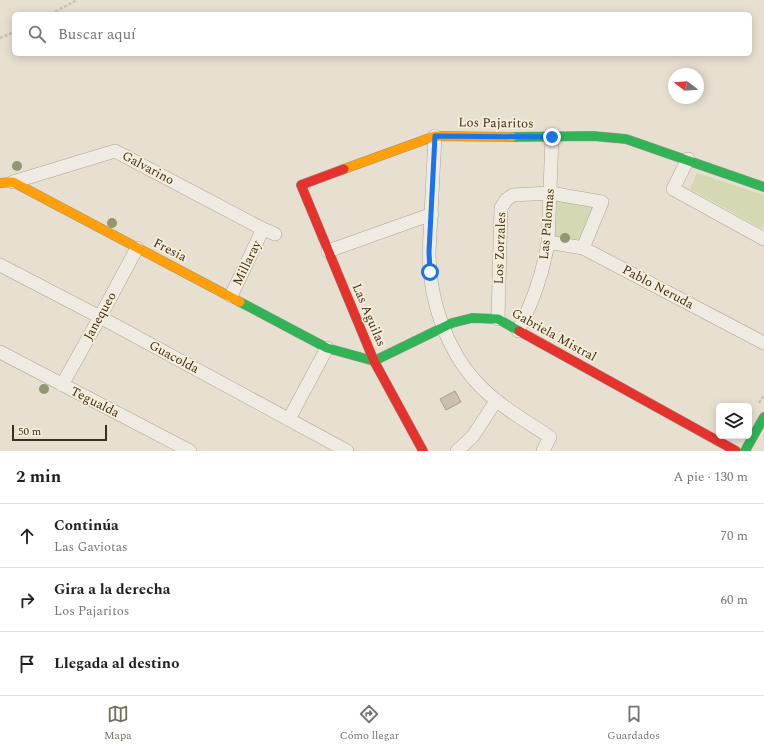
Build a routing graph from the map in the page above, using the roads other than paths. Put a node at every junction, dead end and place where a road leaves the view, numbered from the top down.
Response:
1 (435, 136) junction
2 (552, 137) junction
3 (688, 160) junction
4 (6, 183) edge
5 (301, 185) joint
6 (764, 187) edge
7 (550, 192) junction
8 (432, 214) junction
9 (269, 232) joint
10 (764, 239) edge
11 (548, 242) junction
12 (137, 248) junction
13 (583, 248) junction
14 (328, 251) junction
15 (0, 265) edge
16 (231, 296) junction
17 (100, 317) junction
18 (498, 319) junction
19 (442, 327) junction
20 (518, 331) junction
21 (764, 343) edge
22 (327, 348) junction
23 (0, 352) edge
24 (374, 361) junction
25 (62, 384) junction
26 (496, 401) junction
27 (764, 417) edge
28 (289, 419) junction
29 (190, 451) edge
30 (347, 451) edge
31 (423, 451) edge
32 (457, 451) edge
33 (543, 451) edge
34 (736, 451) edge
35 (744, 451) edge

1 - 2 street, Los Pajaritos
1 - 5 street, Los Pajaritos
1 - 8 street
2 - 3 street, Los Pajaritos
2 - 7 street, Las Palomas
3 - 6 street, Los Pajaritos
3 - 10 street
4 - 9 street, Galvarino
4 - 12 street, Fresia
5 - 14 street, Las Aguilas
7 - 11 street, Las Palomas
7 - 13 street, Los Zorzales
7 - 18 street, Los Zorzales
8 - 14 street
8 - 19 street
9 - 16 street, Millaray
11 - 13 street, Pablo Neruda
11 - 20 street, Las Palomas
12 - 16 street, Fresia
12 - 17 street, Janequeo
13 - 21 street, Pablo Neruda
14 - 24 street, Las Aguilas
15 - 17 street, Guacolda
16 - 22 street, Fresia
17 - 25 street, Janequeo
17 - 28 street, Guacolda
18 - 19 street, Gabriela Mistral
18 - 20 street, Gabriela Mistral
19 - 24 street, Gabriela Mistral
19 - 26 street
20 - 34 street, Gabriela Mistral
22 - 24 street
22 - 28 street
23 - 25 street, Tegualda
24 - 31 street, Las Aguilas
25 - 29 street, Tegualda
26 - 32 street
26 - 33 street
27 - 35 street
28 - 30 street, Guacolda

